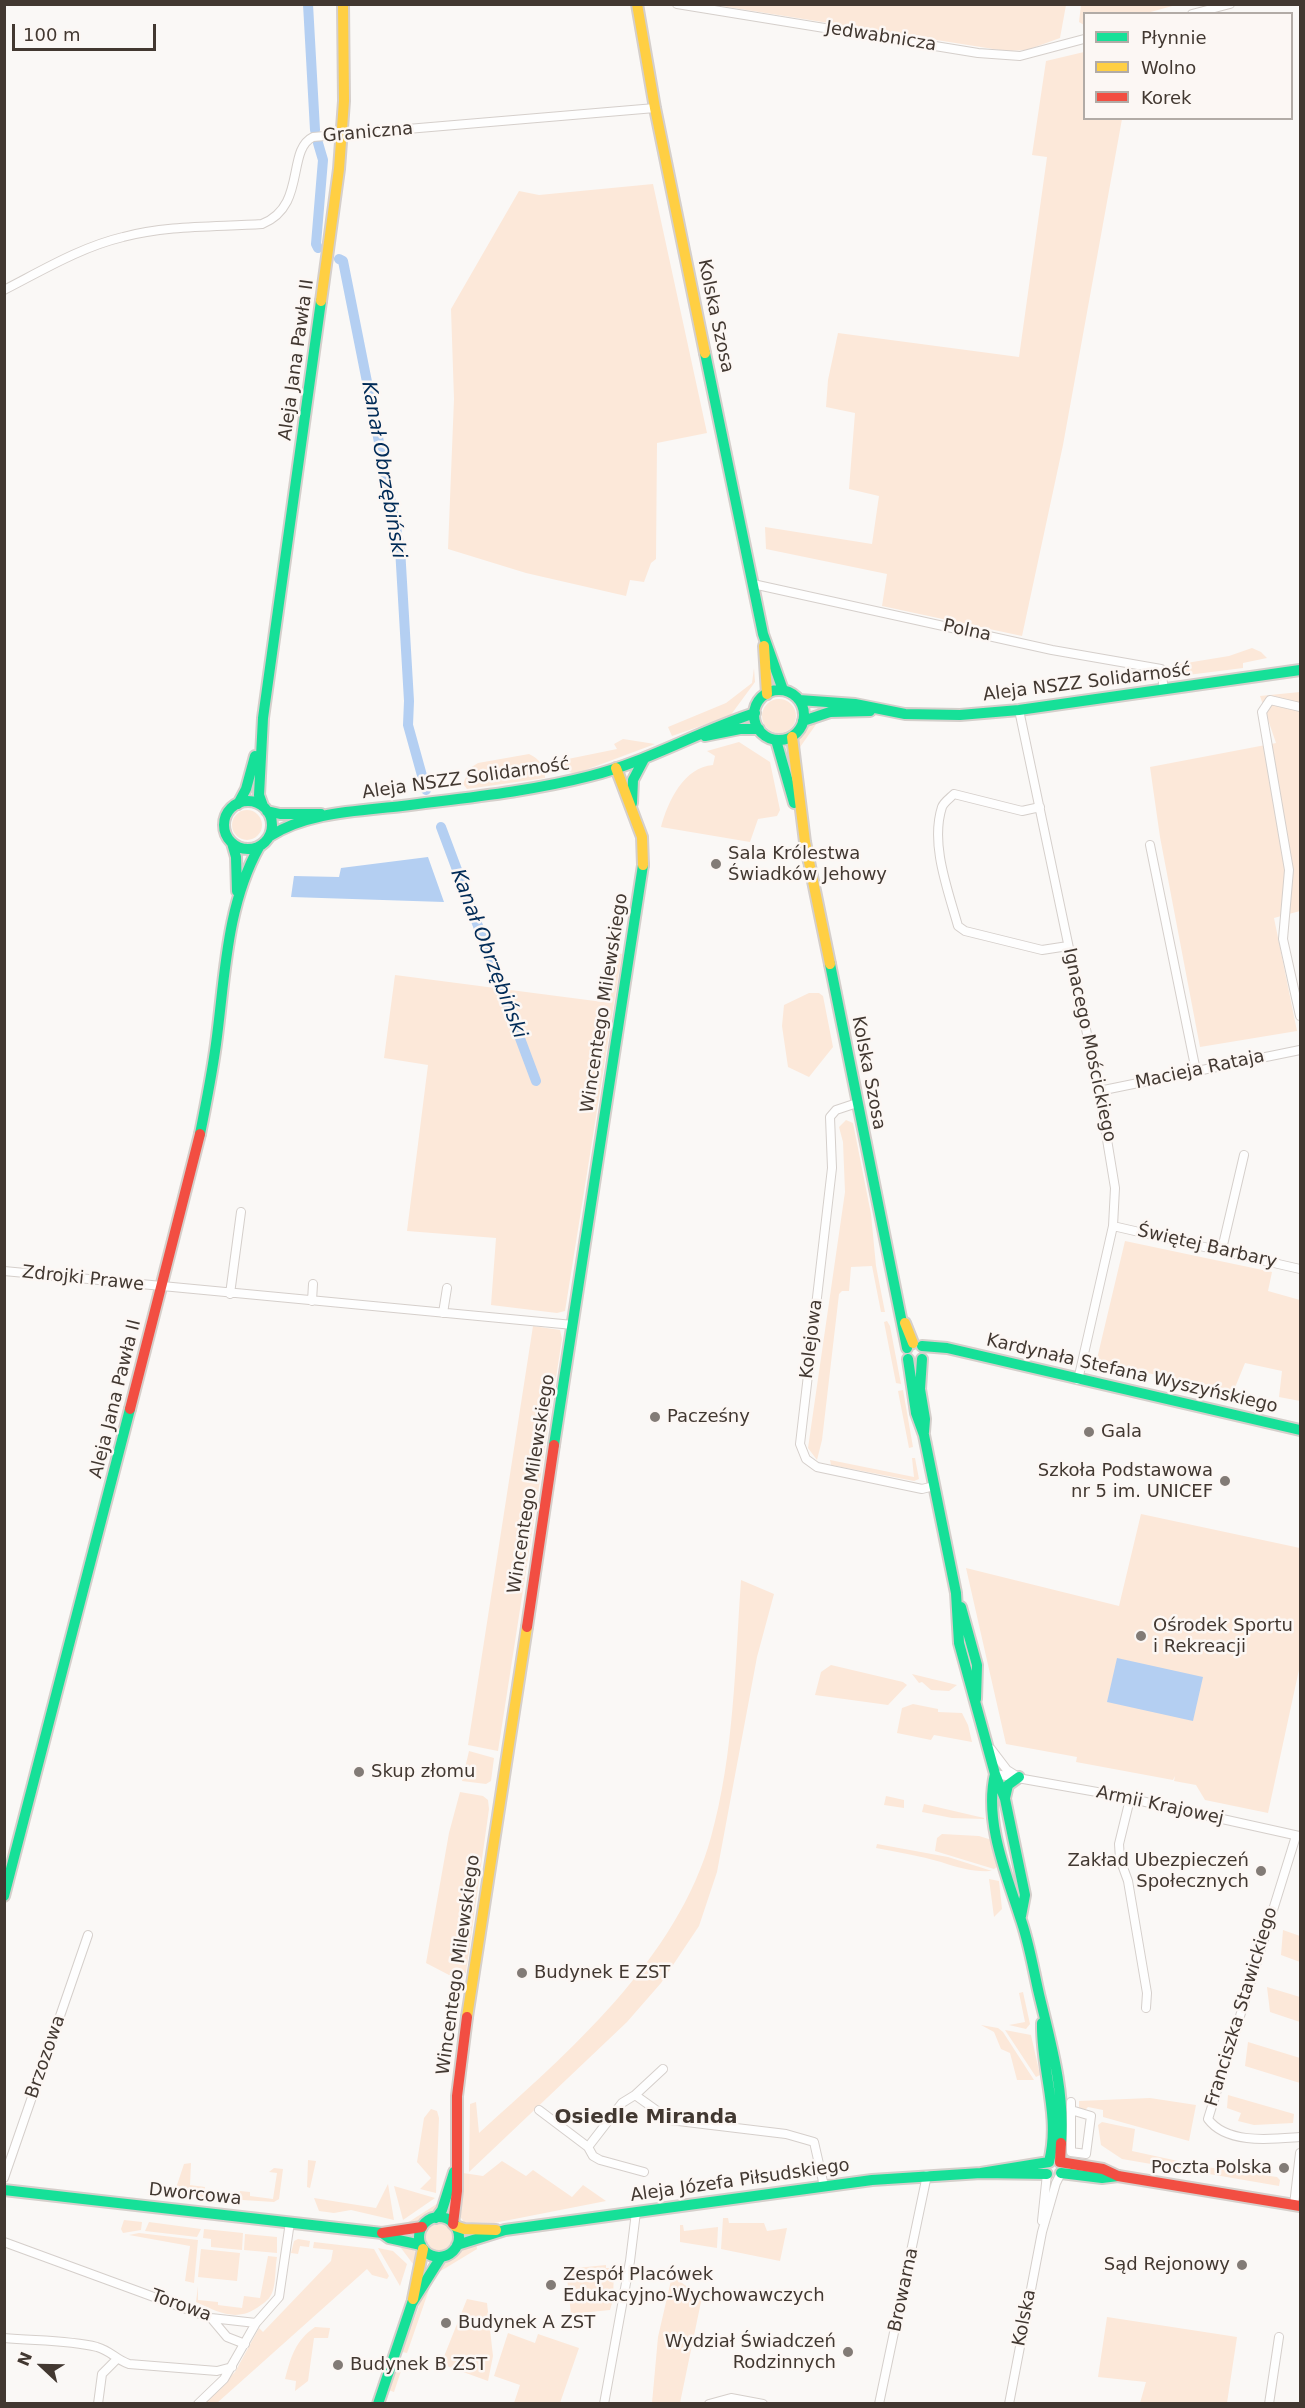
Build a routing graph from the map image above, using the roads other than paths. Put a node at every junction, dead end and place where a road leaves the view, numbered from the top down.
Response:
1 (343, 4) edge
2 (636, 4) edge
3 (677, 4) edge
4 (1230, 4) edge
5 (1200, 12) edge
6 (1083, 39) edge
7 (655, 108) junction
8 (342, 135) junction
9 (4, 290) edge
10 (753, 584) junction
11 (763, 634) junction
12 (1300, 670) edge
13 (783, 690) junction
14 (1164, 690) junction
15 (766, 694) junction
16 (799, 700) junction
17 (1300, 707) edge
18 (1019, 710) junction
19 (877, 711) junction
20 (755, 713) junction
21 (263, 718) junction
22 (803, 721) junction
23 (759, 729) junction
24 (792, 737) junction
25 (696, 738) junction
26 (776, 740) junction
27 (644, 759) junction
28 (616, 768) junction
29 (238, 804) junction
30 (633, 806) junction
31 (1040, 807) junction
32 (265, 808) junction
33 (342, 814) junction
34 (270, 836) junction
35 (805, 842) junction
36 (232, 843) junction
37 (1150, 845) dead end
38 (260, 847) junction
39 (237, 906) junction
40 (1068, 946) junction
41 (1300, 1016) edge
42 (1300, 1050) edge
43 (1196, 1071) junction
44 (1099, 1091) junction
45 (857, 1103) junction
46 (1244, 1155) dead end
47 (241, 1212) dead end
48 (1113, 1226) junction
49 (1222, 1249) junction
50 (1300, 1269) edge
51 (4, 1272) edge
52 (313, 1284) dead end
53 (162, 1287) junction
54 (447, 1288) dead end
55 (230, 1294) junction
56 (312, 1301) junction
57 (443, 1313) junction
58 (573, 1325) junction
59 (916, 1351) junction
60 (1078, 1380) junction
61 (1300, 1430) edge
62 (934, 1486) junction
63 (988, 1745) junction
64 (995, 1774) junction
65 (1019, 1777) junction
66 (1005, 1799) junction
67 (1130, 1799) junction
68 (1298, 1836) edge
69 (4, 1896) edge
70 (1021, 1919) junction
71 (88, 1935) dead end
72 (1146, 2008) dead end
73 (663, 2068) dead end
74 (635, 2096) junction
75 (1071, 2106) joint
76 (539, 2110) dead end
77 (1300, 2137) edge
78 (588, 2147) junction
79 (1300, 2153) edge
80 (1056, 2165) junction
81 (455, 2168) junction
82 (644, 2172) dead end
83 (981, 2173) junction
84 (1047, 2174) junction
85 (927, 2175) junction
86 (4, 2178) edge
87 (824, 2186) junction
88 (4, 2190) edge
89 (1297, 2205) edge
90 (636, 2212) junction
91 (436, 2218) junction
92 (290, 2222) junction
93 (454, 2225) junction
94 (422, 2228) junction
95 (505, 2230) junction
96 (1042, 2232) junction
97 (382, 2233) junction
98 (4, 2242) edge
99 (457, 2245) junction
100 (422, 2247) junction
101 (441, 2257) junction
102 (412, 2303) junction
103 (211, 2318) junction
104 (256, 2323) junction
105 (1279, 2337) dead end
106 (4, 2338) edge
107 (245, 2344) junction
108 (116, 2360) junction
109 (232, 2367) junction
110 (98, 2403) edge
111 (198, 2403) edge
112 (378, 2403) edge
113 (604, 2403) edge
114 (709, 2403) edge
115 (763, 2403) edge
116 (879, 2403) edge
117 (1009, 2403) edge
118 (1269, 2403) edge

1 - 8 street, Aleja Jana Pawła II
2 - 7 street, Kolska Szosa
3 - 6 street, Jedwabnicza
4 - 5 street
7 - 8 street, Graniczna
7 - 10 street, Kolska Szosa
8 - 9 street, Graniczna
8 - 21 street, Aleja Jana Pawła II
10 - 11 street, Kolska Szosa
10 - 14 street, Polna
11 - 13 street, Kolska Szosa
11 - 15 street, Kolska Szosa
12 - 14 street, Aleja NSZZ Solidarność
13 - 15 street
13 - 16 street
14 - 18 street, Aleja NSZZ Solidarność
15 - 20 street
16 - 19 street, Aleja NSZZ Solidarność
16 - 22 street
17 - 41 street
18 - 19 street, Aleja NSZZ Solidarność
18 - 31 street, Ignacego Mościckiego
19 - 22 street, Aleja NSZZ Solidarność
20 - 23 street
20 - 25 street, Aleja NSZZ Solidarność
21 - 29 street, Aleja Jana Pawła II
21 - 32 street, Aleja Jana Pawła II
22 - 24 street
23 - 25 street, Aleja NSZZ Solidarność
23 - 26 street
24 - 26 street
24 - 35 street, Kolska Szosa
25 - 27 street, Aleja NSZZ Solidarność
26 - 35 street, Kolska Szosa
27 - 28 street, Aleja NSZZ Solidarność
27 - 30 street, Wincentego Milewskiego
28 - 30 street, Wincentego Milewskiego
28 - 33 street, Aleja NSZZ Solidarność
29 - 32 street
29 - 36 street
30 - 58 street, Wincentego Milewskiego
31 - 40 street, Ignacego Mościckiego
31 - 40 street
32 - 33 street, Aleja NSZZ Solidarność
32 - 34 street
33 - 34 street, Aleja NSZZ Solidarność
34 - 38 street
35 - 45 street, Kolska Szosa
36 - 38 street
36 - 39 street, Aleja Jana Pawła II
37 - 43 street
38 - 39 street, Aleja Jana Pawła II
39 - 53 street, Aleja Jana Pawła II
40 - 44 street, Ignacego Mościckiego
42 - 43 street, Macieja Rataja
43 - 44 street, Macieja Rataja
44 - 48 street, Ignacego Mościckiego
45 - 59 street, Kolska Szosa
45 - 62 street, Kolejowa
46 - 49 street
47 - 55 street
48 - 49 street, Świętej Barbary
48 - 60 street, Ignacego Mościckiego
49 - 50 street, Świętej Barbary
51 - 53 street, Zdrojki Prawe
52 - 56 street
53 - 55 street, Zdrojki Prawe
53 - 69 street, Aleja Jana Pawła II
54 - 57 street
55 - 56 street, Zdrojki Prawe
56 - 57 street, Zdrojki Prawe
57 - 58 street, Zdrojki Prawe
58 - 81 street, Wincentego Milewskiego
59 - 60 street, Kardynała Stefana Wyszyńskiego
59 - 62 street, Kolska Szosa
60 - 61 street, Kardynała Stefana Wyszyńskiego
62 - 63 street, Kolska Szosa
63 - 64 street, Kolska Szosa
63 - 65 street
64 - 65 street, Armii Krajowej
64 - 66 street, Kolska Szosa
64 - 70 street, Kolska Szosa
65 - 66 street
65 - 67 street, Armii Krajowej
66 - 70 street, Kolska Szosa
67 - 68 street, Armii Krajowej
67 - 72 street
68 - 77 street, Franciszka Stawickiego
70 - 80 street, Kolska Szosa
71 - 86 street, Brzozowa
73 - 74 street
74 - 78 street
74 - 87 street
75 - 75 street
76 - 78 street
78 - 82 street
79 - 89 street
80 - 83 street, Aleja Józefa Piłsudskiego
80 - 84 street, Kolska Szosa
80 - 89 street, Aleja Józefa Piłsudskiego
80 - 96 street, Kolska
81 - 91 street, Wincentego Milewskiego
81 - 93 street, Wincentego Milewskiego
83 - 84 street, Aleja Józefa Piłsudskiego
83 - 85 street, Aleja Józefa Piłsudskiego
84 - 96 street, Kolska
85 - 87 street, Aleja Józefa Piłsudskiego
85 - 116 street, Browarna
87 - 90 street, Aleja Józefa Piłsudskiego
88 - 92 street, Dworcowa
90 - 95 street, Aleja Józefa Piłsudskiego
90 - 113 street
91 - 93 street
91 - 94 street
92 - 97 street, Dworcowa
92 - 104 street
93 - 95 street, Aleja Józefa Piłsudskiego
93 - 99 street
94 - 97 street, Dworcowa
94 - 100 street
95 - 99 street, Aleja Józefa Piłsudskiego
96 - 117 street, Kolska
97 - 100 street, Dworcowa
98 - 103 street, Torowa
99 - 101 street
100 - 101 street
100 - 102 street
101 - 102 street
102 - 112 street
103 - 104 street, Torowa
103 - 107 street
104 - 107 street
105 - 118 street
106 - 108 street
107 - 109 street
108 - 109 street
108 - 110 street
109 - 111 street
114 - 115 street

